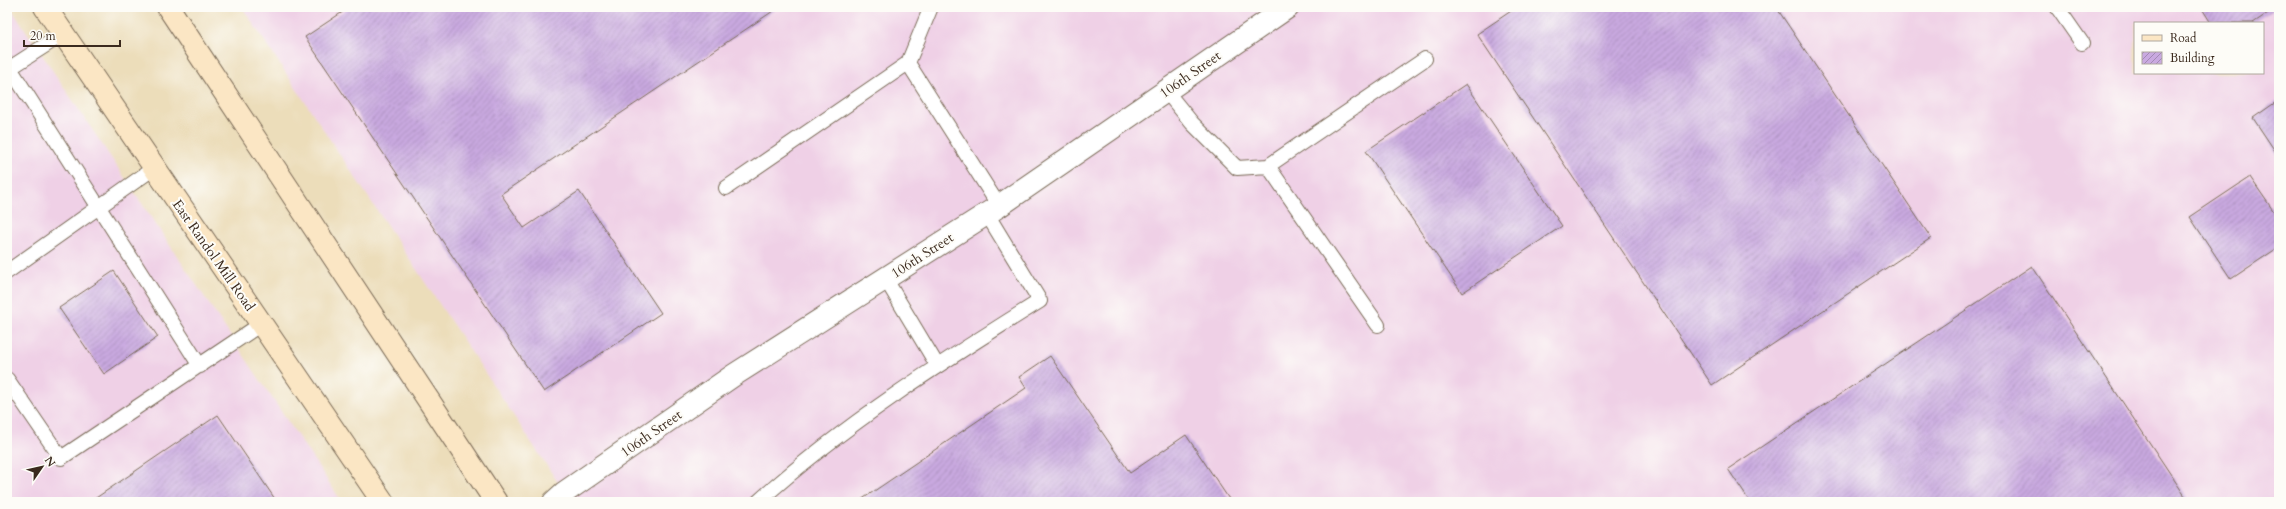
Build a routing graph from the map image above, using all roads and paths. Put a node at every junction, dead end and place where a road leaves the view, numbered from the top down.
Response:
1 (45, 7) edge
2 (168, 7) edge
3 (931, 7) edge
4 (1288, 7) edge
5 (2057, 7) edge
6 (63, 34) junction
7 (2082, 43) dead end
8 (1425, 59) dead end
9 (908, 63) junction
10 (8, 69) edge
11 (1166, 91) junction
12 (1268, 166) junction
13 (154, 168) junction
14 (726, 188) dead end
15 (98, 207) junction
16 (993, 210) junction
17 (7, 272) edge
18 (885, 278) junction
19 (262, 324) junction
20 (1378, 326) dead end
21 (937, 365) junction
22 (200, 366) junction
23 (7, 379) edge
24 (383, 502) edge
25 (496, 502) edge
26 (554, 502) edge
27 (758, 502) edge

1 - 6 main road, East Randol Mill Road
2 - 25 main road
3 - 9 lane
4 - 11 street, 106th Street
5 - 7 lane
6 - 10 lane
6 - 13 main road, East Randol Mill Road
8 - 12 lane
9 - 14 lane
9 - 16 lane
10 - 15 lane
11 - 12 lane
11 - 16 street, 106th Street
12 - 20 lane
13 - 15 lane
13 - 19 main road, East Randol Mill Road
15 - 17 lane
15 - 22 lane
16 - 18 street, 106th Street
16 - 21 lane
18 - 21 lane
18 - 26 street, 106th Street
19 - 22 lane
19 - 24 main road, East Randol Mill Road
21 - 27 lane
22 - 23 lane

